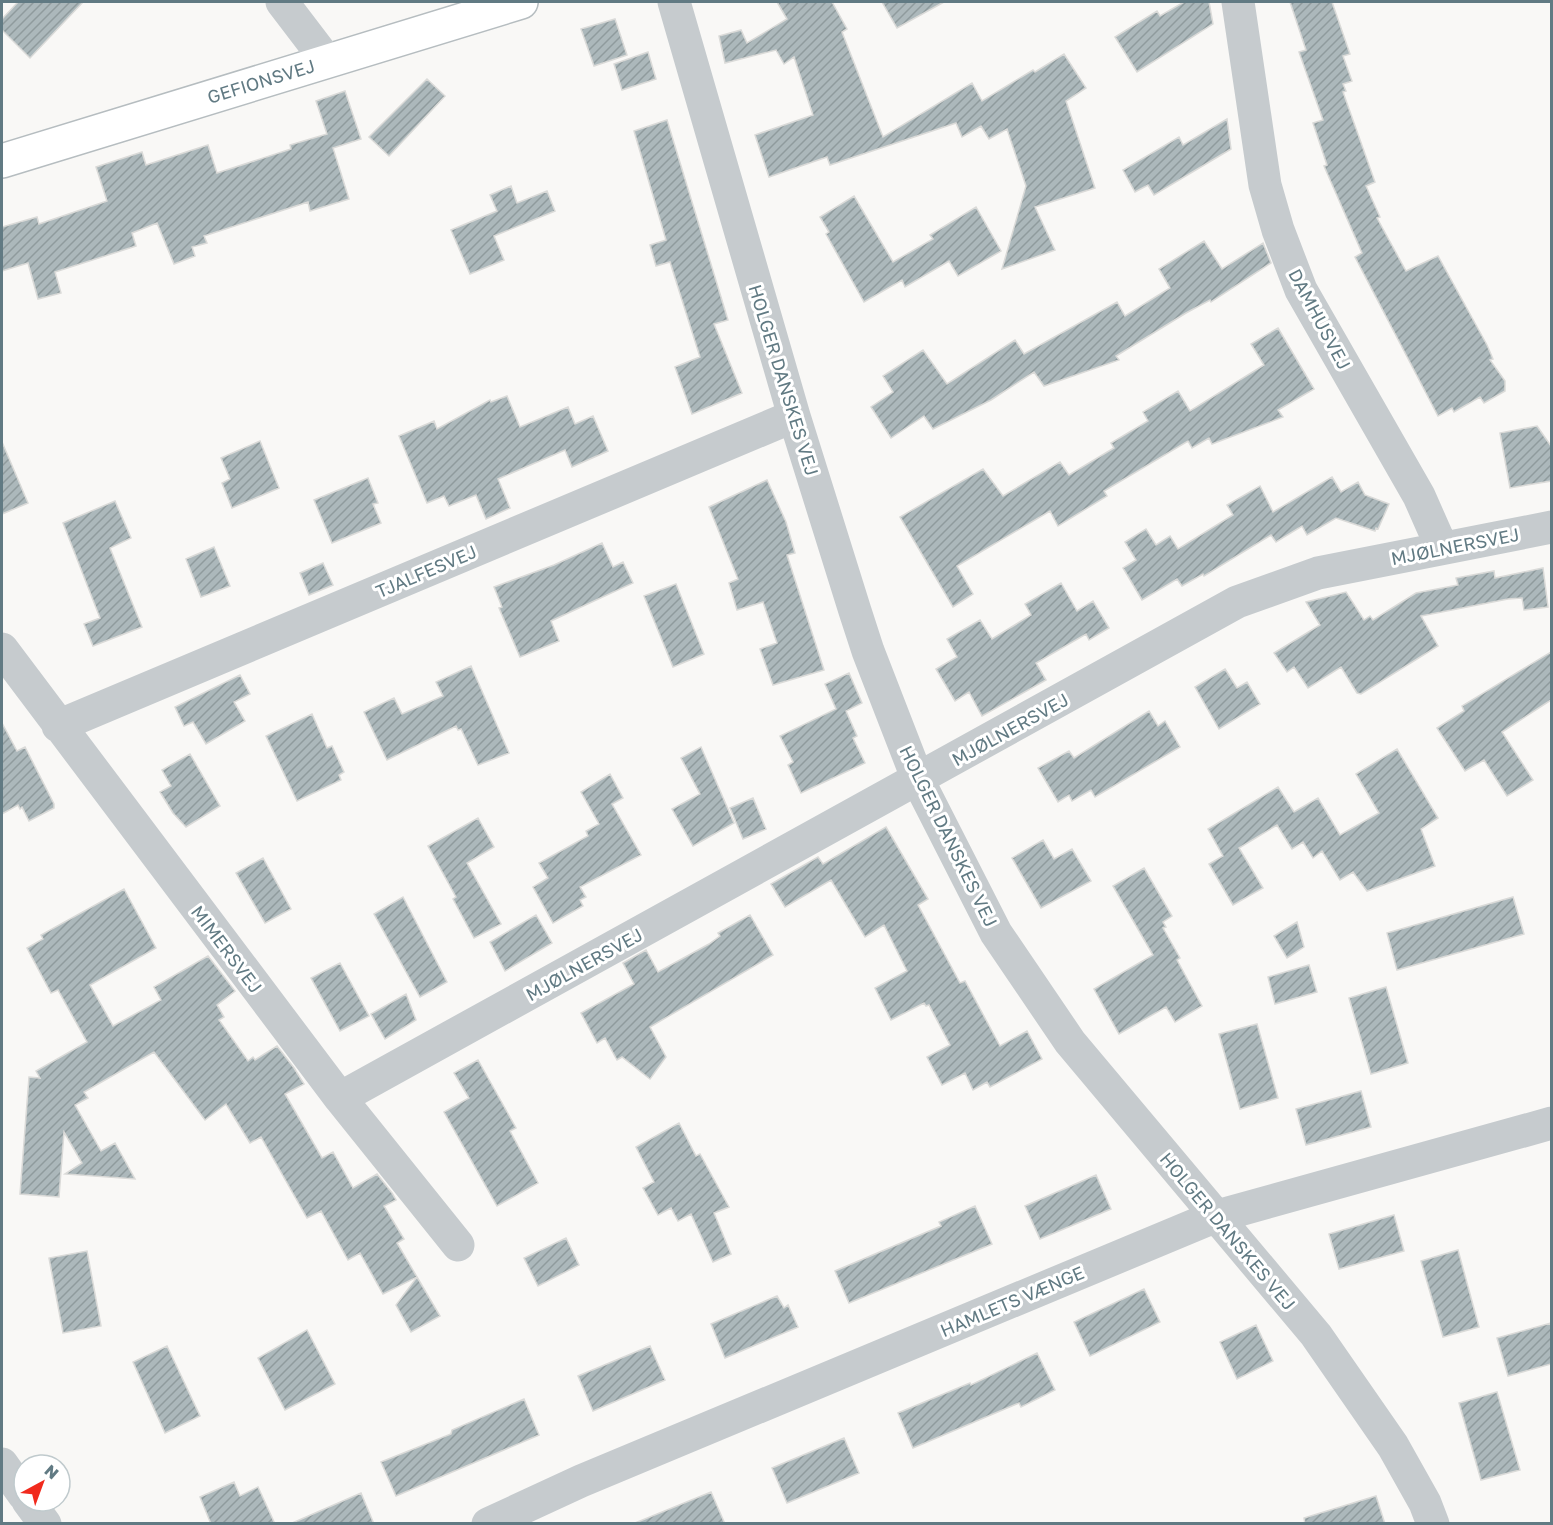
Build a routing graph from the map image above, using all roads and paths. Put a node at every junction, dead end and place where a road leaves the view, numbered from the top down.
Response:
1 (282, 2) edge
2 (521, 2) edge
3 (674, 2) edge
4 (1238, 2) edge
5 (327, 61) junction
6 (2, 161) edge
7 (794, 416) junction
8 (1551, 527) edge
9 (1442, 548) junction
10 (2, 649) edge
11 (58, 726) junction
12 (918, 780) junction
13 (340, 1098) junction
14 (1551, 1123) edge
15 (1214, 1217) junction
16 (458, 1245) dead end
17 (2, 1464) edge
18 (12, 1478) edge
19 (488, 1524) edge
20 (1433, 1524) edge

1 - 5 street
2 - 5 main road, GEFIONSVEJ
3 - 7 street, HOLGER DANSKES VEJ
4 - 9 street, DAMHUSVEJ
5 - 6 main road, GEFIONSVEJ
7 - 11 street, TJALFESVEJ
7 - 12 street, HOLGER DANSKES VEJ
8 - 9 street, MJØLNERSVEJ
9 - 12 street, MJØLNERSVEJ
10 - 11 street, MIMERSVEJ
11 - 13 street, MIMERSVEJ
12 - 13 street, MJØLNERSVEJ
12 - 15 street, HOLGER DANSKES VEJ
13 - 16 street, MIMERSVEJ
14 - 15 street, HAMLETS VÆNGE
15 - 19 street, HAMLETS VÆNGE
15 - 20 street, HOLGER DANSKES VEJ
17 - 18 street

